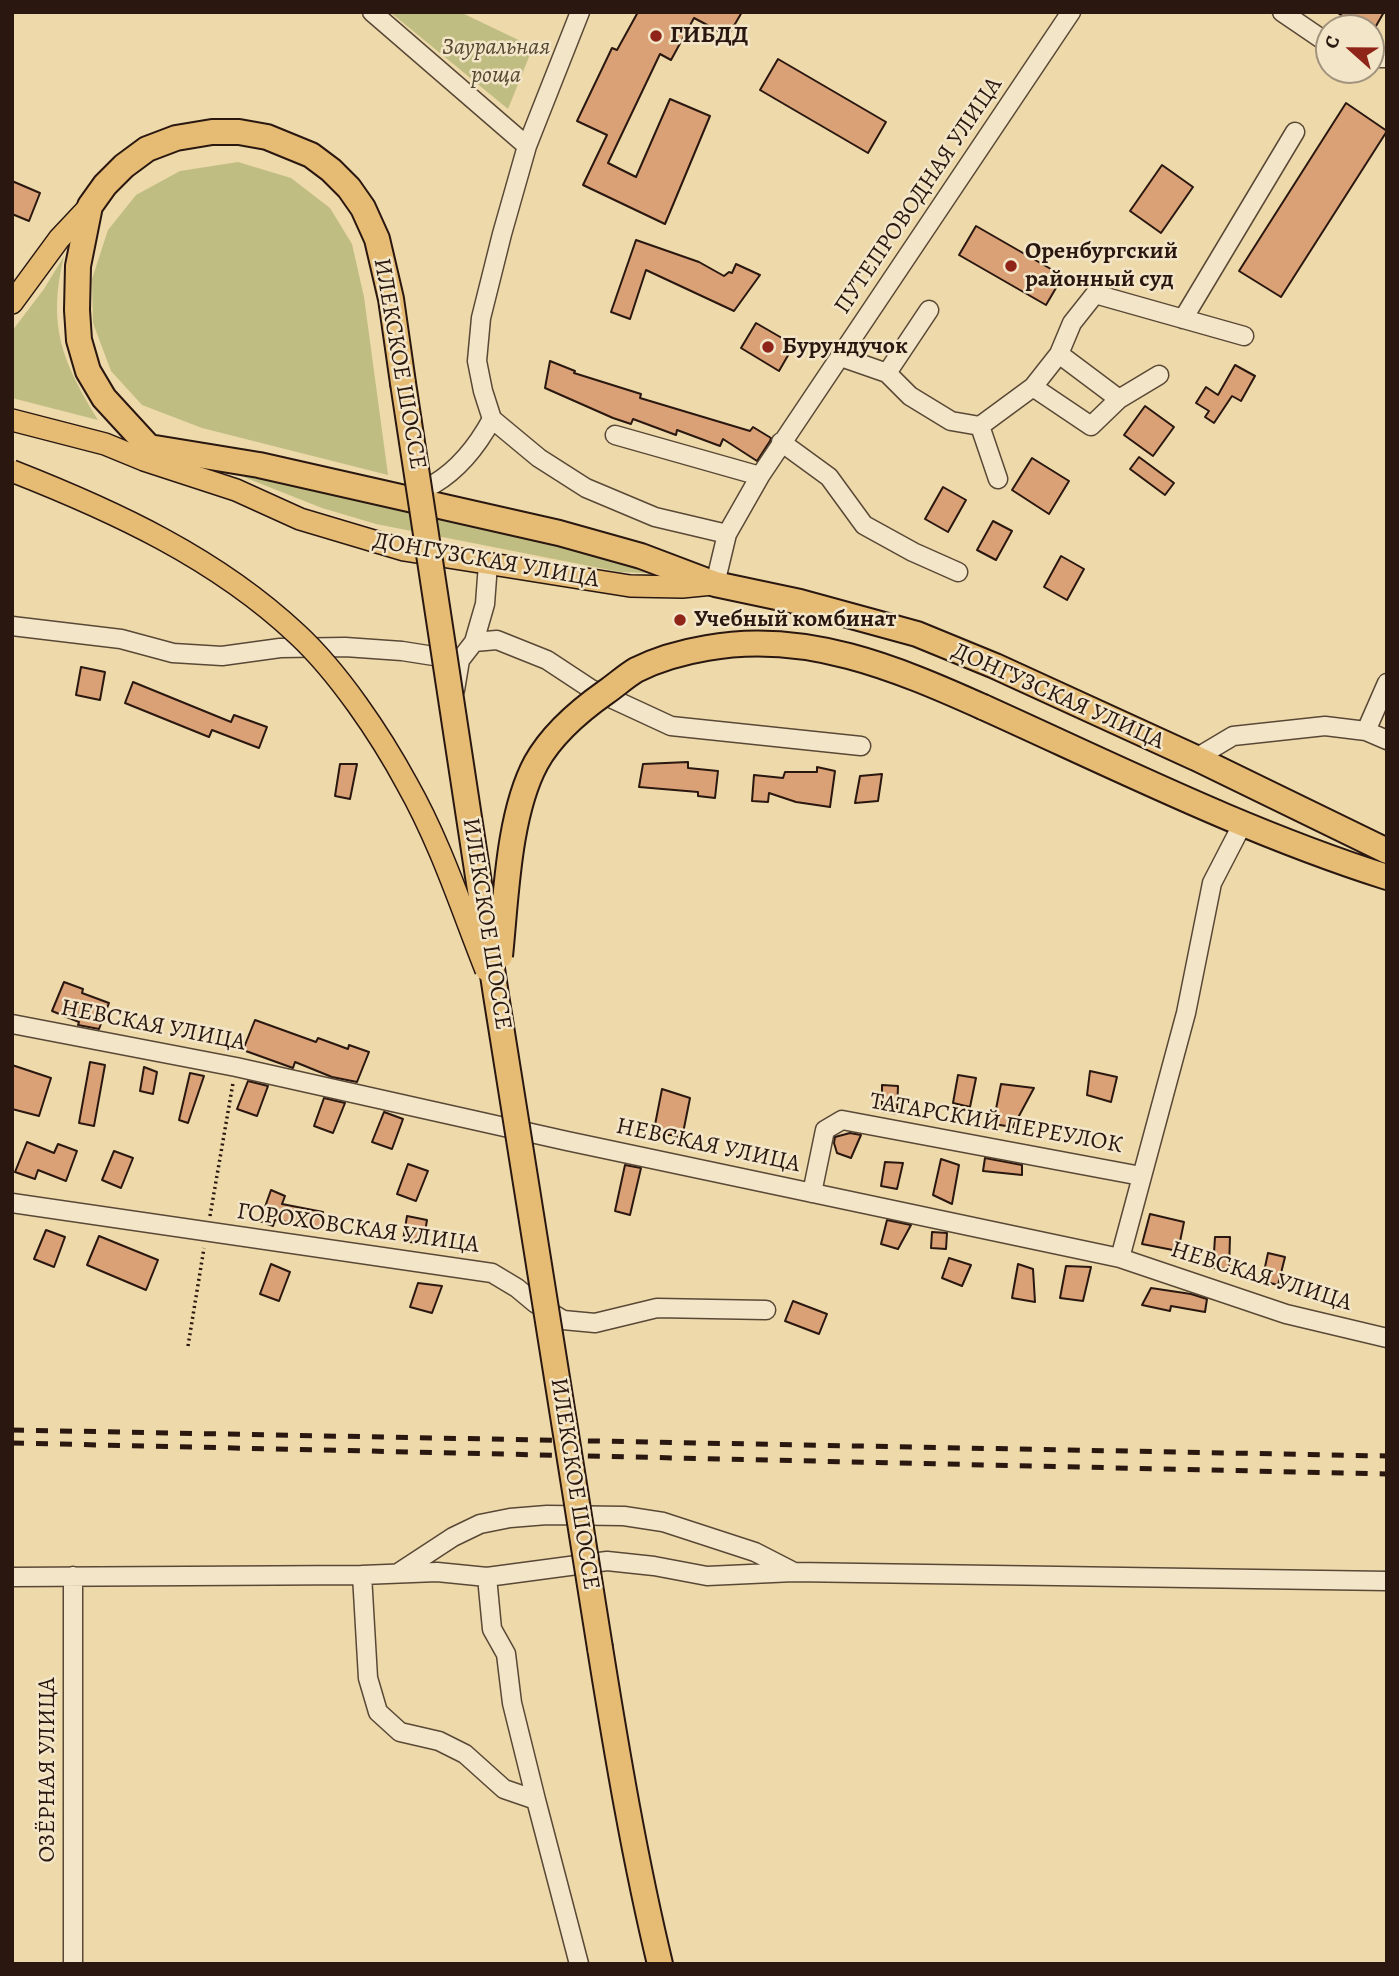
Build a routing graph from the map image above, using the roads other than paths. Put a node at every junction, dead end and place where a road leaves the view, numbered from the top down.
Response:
1 (372, 12) edge
2 (580, 12) edge
3 (1071, 12) edge
4 (1282, 12) edge
5 (1315, 34) edge
6 (1295, 132) dead end
7 (527, 146) junction
8 (90, 206) junction
9 (12, 303) edge
10 (929, 310) dead end
11 (1183, 318) junction
12 (1244, 336) dead end
13 (1059, 354) junction
14 (841, 357) junction
15 (887, 373) junction
16 (1159, 375) dead end
17 (1033, 387) junction
18 (1119, 399) junction
19 (492, 419) junction
20 (12, 420) edge
21 (980, 426) junction
22 (615, 435) dead end
23 (782, 442) junction
24 (105, 444) junction
25 (149, 447) junction
26 (12, 471) edge
27 (760, 476) junction
28 (998, 479) dead end
29 (403, 497) junction
30 (727, 534) junction
31 (488, 564) junction
32 (958, 572) dead end
33 (715, 584) junction
34 (12, 626) edge
35 (474, 642) junction
36 (460, 660) junction
37 (1387, 683) edge
38 (1366, 731) junction
39 (1387, 740) edge
40 (861, 746) dead end
41 (1196, 758) junction
42 (1243, 823) junction
43 (1387, 851) edge
44 (1387, 877) edge
45 (496, 995) junction
46 (12, 1024) edge
47 (507, 1126) junction
48 (1141, 1176) junction
49 (812, 1193) junction
50 (12, 1203) edge
51 (1120, 1258) junction
52 (535, 1303) junction
53 (766, 1310) dead end
54 (1387, 1338) edge
55 (794, 1572) junction
56 (396, 1574) junction
57 (362, 1575) junction
58 (72, 1576) junction
59 (12, 1577) edge
60 (487, 1577) junction
61 (1387, 1581) edge
62 (537, 1800) junction
63 (73, 1964) edge
64 (579, 1964) edge
65 (660, 1964) edge

1 - 7 street
2 - 7 street
3 - 14 street, ПУТЕПРОВОДНАЯ УЛИЦА
4 - 5 street
6 - 11 street
7 - 19 street
8 - 9 main road
8 - 25 highway
8 - 45 highway, ИЛЕКСКОЕ ШОССЕ, bridge
10 - 15 street
11 - 12 street
11 - 13 street
13 - 17 street
13 - 18 street
14 - 15 street
14 - 23 street, ПУТЕПРОВОДНАЯ УЛИЦА
15 - 21 street
16 - 18 street
17 - 18 street
17 - 21 street
19 - 29 street
19 - 30 street
20 - 24 main road, ДОНГУЗСКАЯ УЛИЦА
21 - 28 street
22 - 27 street
23 - 27 street, ПУТЕПРОВОДНАЯ УЛИЦА
23 - 32 street
24 - 25 main road, ДОНГУЗСКАЯ УЛИЦА
24 - 31 main road, ДОНГУЗСКАЯ УЛИЦА
25 - 29 highway, ДОНГУЗСКАЯ УЛИЦА
26 - 45 main road, bridge
27 - 30 street, ПУТЕПРОВОДНАЯ УЛИЦА
29 - 33 highway, ДОНГУЗСКАЯ УЛИЦА
30 - 33 street, ПУТЕПРОВОДНАЯ УЛИЦА
31 - 33 main road, ДОНГУЗСКАЯ УЛИЦА
31 - 35 street
33 - 41 highway, ДОНГУЗСКАЯ УЛИЦА
34 - 36 street
35 - 36 street
35 - 40 street
36 - 47 street
37 - 38 street
38 - 39 street
38 - 41 street
41 - 43 highway, ДОНГУЗСКАЯ УЛИЦА
42 - 44 highway
42 - 45 highway, bridge
42 - 48 street
45 - 65 highway, ИЛЕКСКОЕ ШОССЕ, bridge
46 - 47 street, НЕВСКАЯ УЛИЦА
47 - 49 street, НЕВСКАЯ УЛИЦА
47 - 52 street
48 - 49 street, ТАТАРСКИЙ ПЕРЕУЛОК
48 - 51 street
49 - 51 street, НЕВСКАЯ УЛИЦА
50 - 52 street, ГОРОХОВСКАЯ УЛИЦА
51 - 54 street, НЕВСКАЯ УЛИЦА
52 - 53 street, ГОРОХОВСКАЯ УЛИЦА
55 - 56 street
55 - 60 street
55 - 61 street
56 - 57 street
56 - 60 street
57 - 58 street
57 - 62 street
58 - 59 street
58 - 63 street, ОЗЁРНАЯ УЛИЦА
60 - 62 street
62 - 64 street

